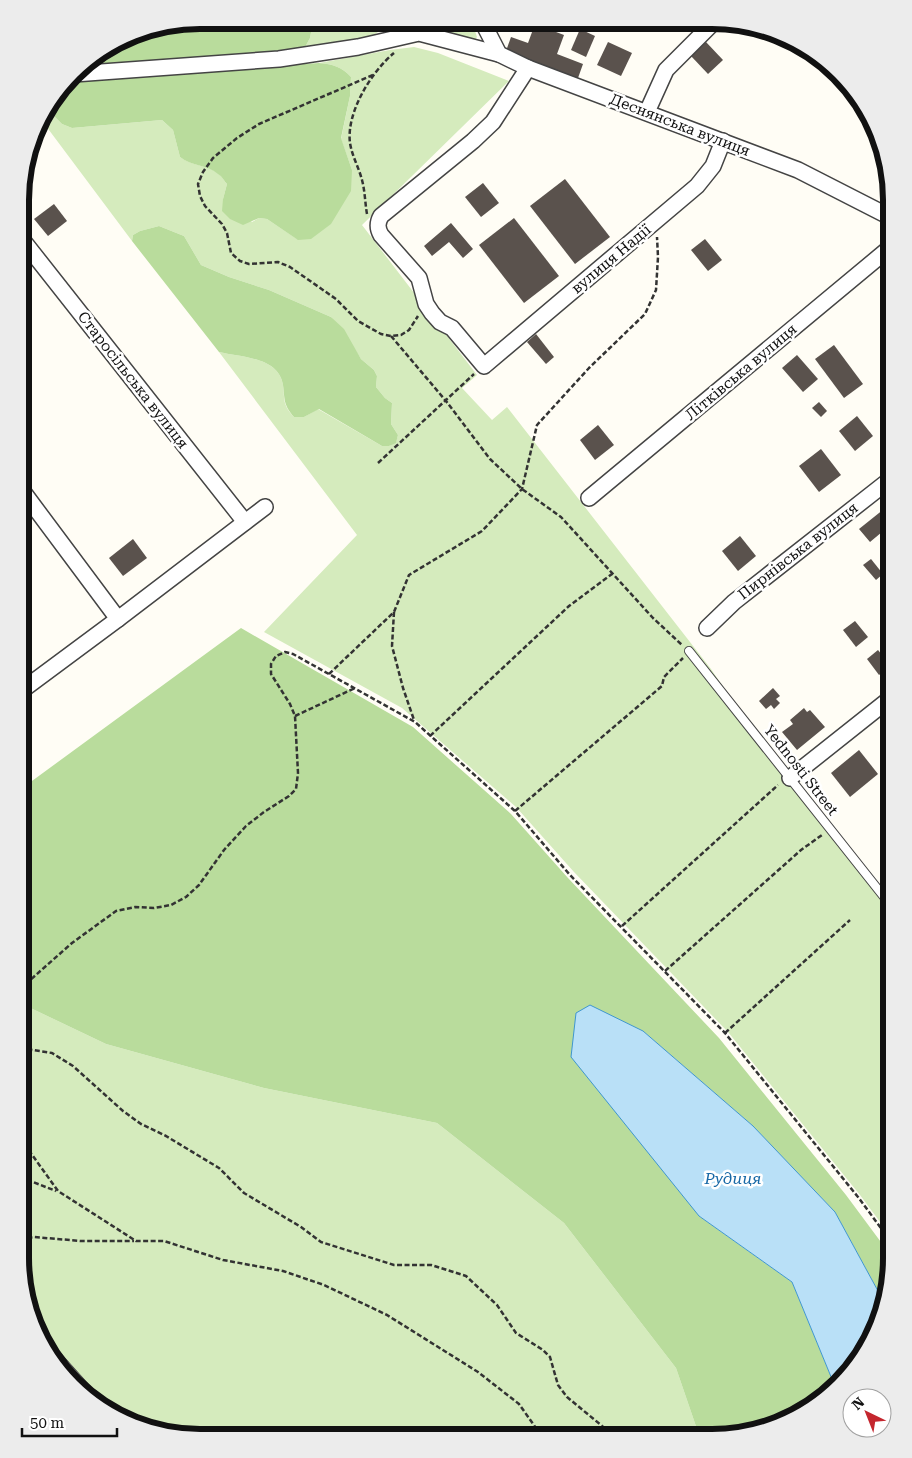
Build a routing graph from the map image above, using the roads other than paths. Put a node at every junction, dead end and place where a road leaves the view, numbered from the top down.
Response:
1 (416, 29) edge
2 (428, 29) edge
3 (491, 29) edge
4 (707, 29) edge
5 (499, 54) junction
6 (528, 68) junction
7 (85, 73) edge
8 (647, 112) junction
9 (723, 141) junction
10 (883, 213) edge
11 (29, 248) edge
12 (883, 253) edge
13 (883, 485) edge
14 (589, 498) dead end
15 (29, 500) edge
16 (264, 507) dead end
17 (245, 522) junction
18 (118, 619) junction
19 (707, 628) dead end
20 (689, 651) road end
21 (29, 685) edge
22 (883, 704) edge
23 (789, 777) junction
24 (883, 896) edge

1 - 7 street
2 - 5 street, Деснянська вулиця
3 - 5 street
4 - 8 street
5 - 6 street, Деснянська вулиця
6 - 8 street, Деснянська вулиця
6 - 9 street, вулиця Надії
8 - 9 street, Деснянська вулиця
9 - 10 street, Деснянська вулиця
11 - 17 street, Старосільська вулиця
12 - 14 street, Літківська вулиця
13 - 19 street, Пирнівська вулиця
15 - 18 street
16 - 17 street
17 - 18 street
18 - 21 street
20 - 23 lane, Yednosti Street
22 - 23 street
23 - 24 lane, Yednosti Street

